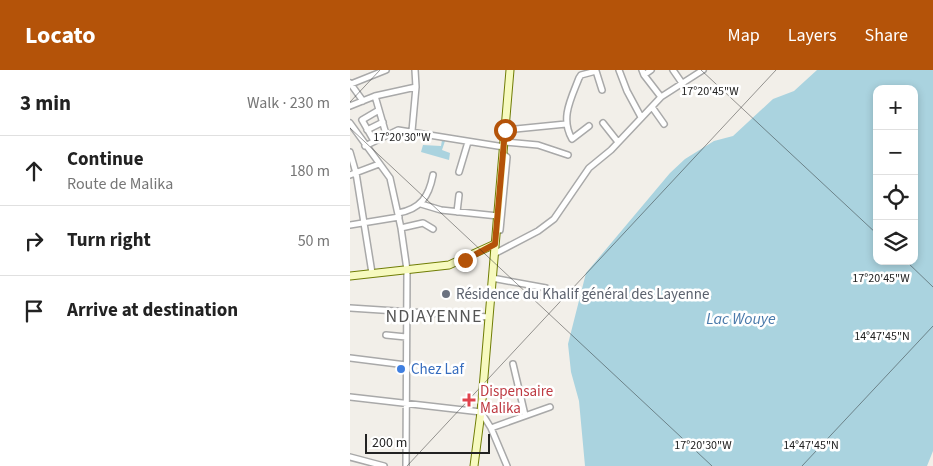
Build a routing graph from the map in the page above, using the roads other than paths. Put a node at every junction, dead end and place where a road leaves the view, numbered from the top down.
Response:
1 (367, 70) edge
2 (386, 70) edge
3 (415, 70) edge
4 (510, 70) edge
5 (598, 70) edge
6 (620, 70) edge
7 (651, 70) edge
8 (673, 70) edge
9 (703, 70) edge
10 (643, 73) edge
11 (371, 76) junction
12 (351, 83) edge
13 (682, 83) junction
14 (416, 87) junction
15 (602, 90) dead end
16 (375, 96) junction
17 (662, 97) junction
18 (363, 101) junction
19 (350, 106) edge
20 (652, 107) junction
21 (379, 110) junction
22 (641, 117) junction
23 (383, 122) junction
24 (350, 123) edge
25 (602, 123) dead end
26 (566, 124) junction
27 (664, 124) dead end
28 (589, 126) dead end
29 (367, 130) junction
30 (505, 130) junction
31 (412, 131) junction
32 (386, 134) junction
33 (374, 141) junction
34 (468, 142) junction
35 (618, 142) junction
36 (365, 146) junction
37 (504, 148) junction
38 (350, 152) edge
39 (568, 155) dead end
40 (379, 164) junction
41 (459, 172) dead end
42 (353, 174) edge
43 (433, 174) dead end
44 (459, 194) dead end
45 (421, 204) junction
46 (456, 212) junction
47 (398, 215) junction
48 (498, 216) junction
49 (364, 223) junction
50 (350, 225) edge
51 (401, 228) junction
52 (433, 229) dead end
53 (496, 240) junction
54 (494, 254) junction
55 (407, 270) junction
56 (372, 273) junction
57 (350, 276) edge
58 (492, 278) junction
59 (546, 288) dead end
60 (350, 308) edge
61 (406, 311) junction
62 (490, 317) junction
63 (386, 334) dead end
64 (406, 337) junction
65 (350, 354) edge
66 (350, 360) edge
67 (513, 364) dead end
68 (406, 365) junction
69 (350, 397) edge
70 (407, 405) junction
71 (550, 407) dead end
72 (481, 412) junction
73 (524, 415) junction
74 (491, 428) junction
75 (350, 457) edge
76 (367, 464) edge
77 (384, 466) edge
78 (406, 466) edge
79 (474, 466) edge
80 (507, 466) edge

1 - 11 street
2 - 11 street
3 - 14 street
4 - 30 main road
5 - 15 street
5 - 26 street
6 - 22 street
7 - 10 street
8 - 13 street
9 - 13 street
10 - 17 street
11 - 12 street
12 - 18 street
13 - 17 street
14 - 16 street
14 - 31 street
16 - 18 street
16 - 21 street
17 - 20 street
18 - 19 street
20 - 22 street
20 - 27 street
21 - 23 street
21 - 29 street
22 - 35 street
23 - 29 street
23 - 32 street
24 - 36 street
25 - 35 street
26 - 28 street
26 - 30 street
29 - 33 street
30 - 37 main road
31 - 32 street
31 - 34 street
32 - 33 street
33 - 36 street
34 - 37 street
34 - 41 street
35 - 54 street
36 - 40 street
37 - 39 street
37 - 48 main road
37 - 53 street
38 - 42 street
40 - 42 street
40 - 47 street
42 - 49 street
43 - 45 street
44 - 46 street
45 - 46 street
45 - 47 street
46 - 48 street
47 - 49 street
47 - 51 street
48 - 53 main road
49 - 50 street
49 - 56 street
51 - 52 street
51 - 55 street
53 - 54 main road
53 - 55 main road
54 - 58 main road
55 - 56 main road
55 - 61 street
56 - 57 main road
58 - 59 street
58 - 62 main road
60 - 61 street
61 - 62 street
61 - 64 street
62 - 72 main road
63 - 64 street
64 - 68 street
65 - 66 street
66 - 68 street
67 - 73 street
68 - 70 street
69 - 70 street
70 - 72 street
70 - 78 street
71 - 73 street
72 - 74 street
72 - 79 main road
73 - 74 street
74 - 80 street
75 - 76 street
76 - 77 street

